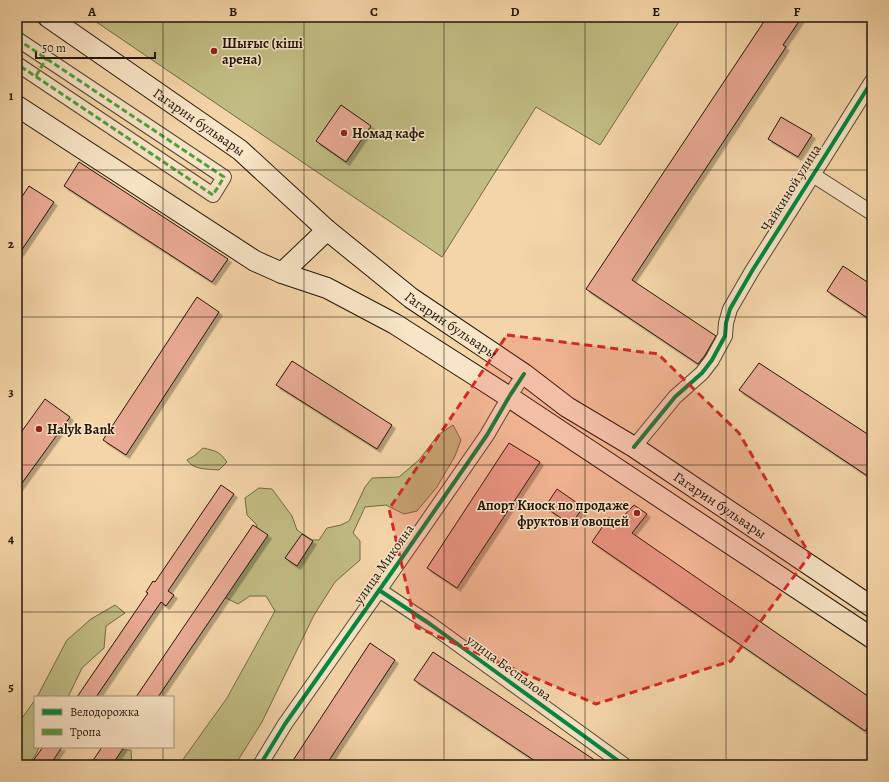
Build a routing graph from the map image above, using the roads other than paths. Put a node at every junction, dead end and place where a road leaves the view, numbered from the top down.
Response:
1 (48, 17) edge
2 (17, 39) edge
3 (46, 59) junction
4 (17, 64) edge
5 (36, 76) junction
6 (872, 81) edge
7 (17, 106) edge
8 (813, 175) junction
9 (872, 213) edge
10 (327, 230) junction
11 (282, 272) junction
12 (524, 374) junction
13 (509, 397) junction
14 (634, 447) junction
15 (379, 590) junction
16 (872, 607) edge
17 (872, 638) edge
18 (260, 765) edge
19 (624, 765) edge

1 - 10 main road, Гагарин бульвары
2 - 3 street
3 - 5 street
3 - 5 street
4 - 5 street
6 - 8 street, Чайкиной улица
7 - 11 main road, Гагарин бульвары
8 - 9 street
8 - 14 street, Чайкиной улица
10 - 11 main road
10 - 12 main road, Гагарин бульвары
11 - 13 main road, Гагарин бульвары
12 - 13 street, улица Микояна
12 - 14 main road, Гагарин бульвары
13 - 15 street, улица Микояна
13 - 17 main road, Гагарин бульвары
14 - 16 main road, Гагарин бульвары
15 - 18 street, улица Микояна
15 - 19 street, улица Беспалова

